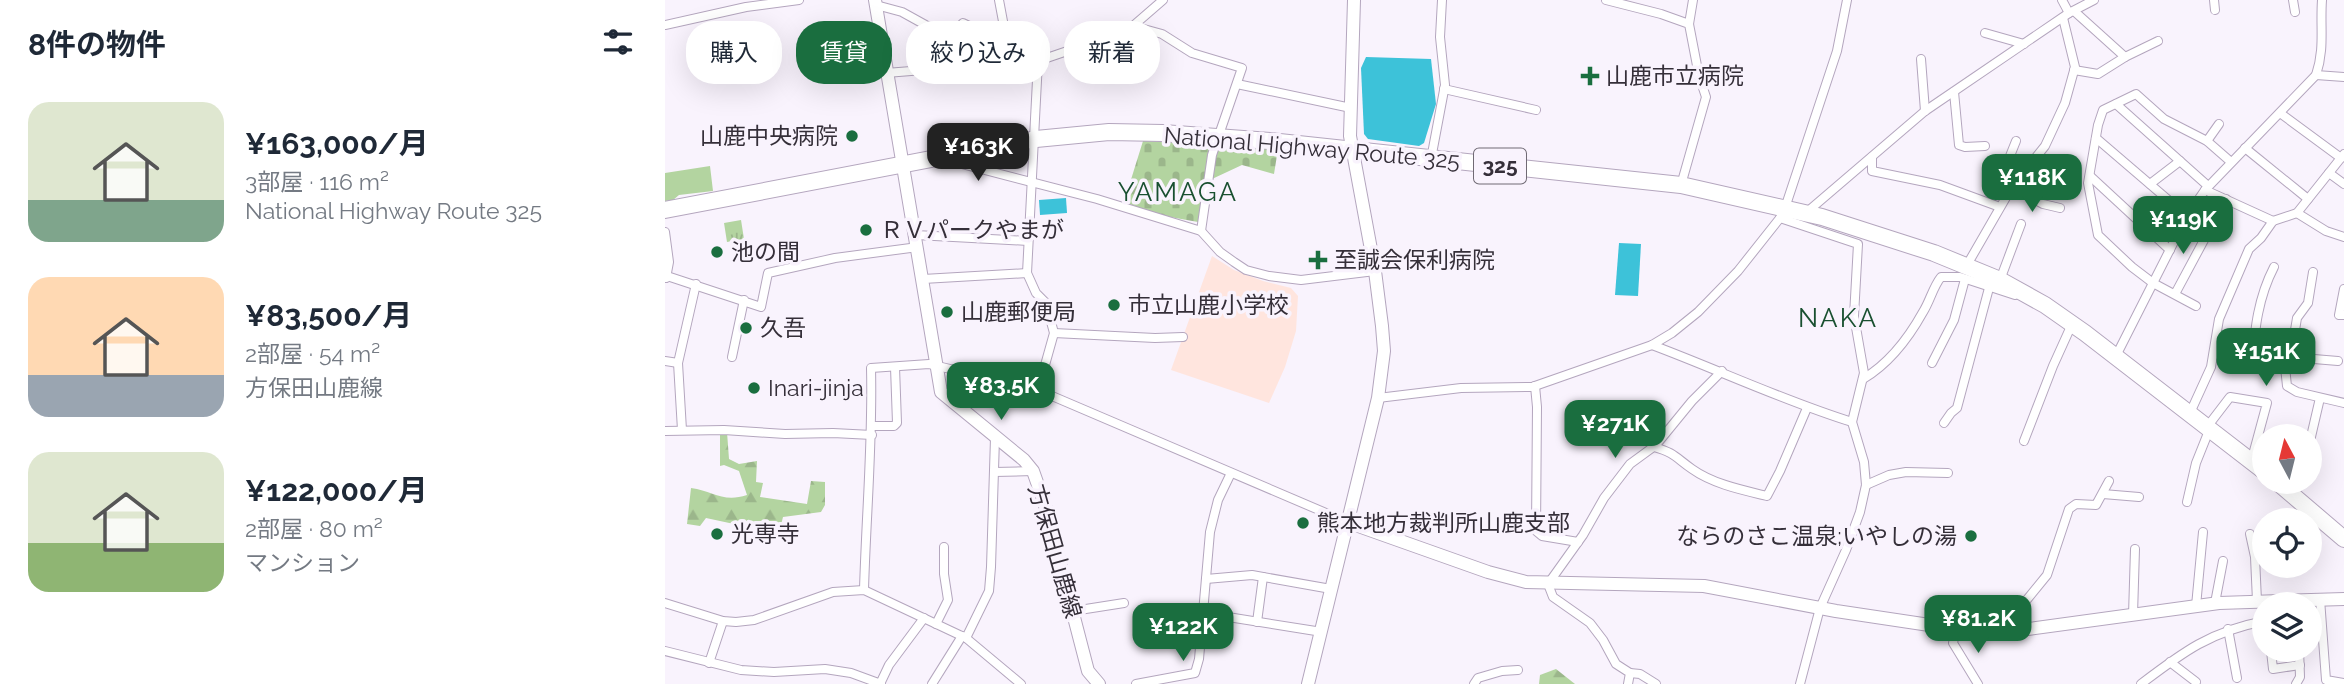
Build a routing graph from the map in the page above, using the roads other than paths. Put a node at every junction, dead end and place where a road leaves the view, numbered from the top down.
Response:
1 (799, 0) edge
2 (999, 0) edge
3 (1163, 0) edge
4 (1354, 0) edge
5 (1442, 0) edge
6 (1607, 0) edge
7 (1693, 0) edge
8 (1847, 0) edge
9 (2061, 0) edge
10 (2094, 0) edge
11 (2214, 0) edge
12 (2293, 0) edge
13 (2322, 0) edge
14 (875, 3) edge
15 (2214, 10) dead end
16 (2295, 12) dead end
17 (2069, 14) junction
18 (878, 21) edge
19 (918, 21) edge
20 (1002, 21) edge
21 (1139, 21) edge
22 (1689, 24) junction
23 (665, 25) edge
24 (1160, 33) edge
25 (1985, 33) dead end
26 (2158, 41) dead end
27 (2024, 44) junction
28 (2125, 57) junction
29 (1921, 59) dead end
30 (2074, 70) junction
31 (2316, 75) junction
32 (2344, 77) edge
33 (888, 84) edge
34 (1037, 84) edge
35 (1237, 84) junction
36 (1444, 89) junction
37 (1954, 92) junction
38 (2116, 104) junction
39 (1351, 108) junction
40 (1536, 110) dead end
41 (1925, 111) junction
42 (2280, 113) junction
43 (2219, 124) dead end
44 (1219, 138) junction
45 (2096, 138) junction
46 (1036, 139) junction
47 (2016, 141) dead end
48 (2207, 141) junction
49 (1985, 146) dead end
50 (2245, 148) junction
51 (1352, 149) junction
52 (953, 156) junction
53 (2343, 156) edge
54 (1872, 157) junction
55 (1430, 159) junction
56 (2180, 161) junction
57 (2231, 162) junction
58 (903, 164) junction
59 (2027, 169) junction
60 (2329, 173) junction
61 (2089, 176) junction
62 (1031, 182) junction
63 (2150, 184) junction
64 (2344, 184) edge
65 (1681, 185) junction
66 (2013, 187) junction
67 (2207, 188) junction
68 (2226, 199) junction
69 (2308, 199) junction
70 (2000, 207) junction
71 (2060, 208) dead end
72 (665, 210) edge
73 (1783, 213) junction
74 (1805, 213) junction
75 (2297, 213) junction
76 (2187, 216) junction
77 (2273, 221) junction
78 (2021, 224) dead end
79 (1201, 231) junction
80 (665, 232) edge
81 (2344, 237) edge
82 (917, 241) junction
83 (1028, 241) junction
84 (2170, 250) junction
85 (2274, 267) dead end
86 (1375, 271) junction
87 (1966, 272) junction
88 (2313, 272) dead end
89 (1027, 273) junction
90 (666, 278) edge
91 (923, 279) junction
92 (2153, 283) junction
93 (696, 284) junction
94 (1994, 284) junction
95 (2344, 289) edge
96 (2175, 294) junction
97 (744, 300) junction
98 (2196, 306) dead end
99 (2344, 315) edge
100 (2072, 324) junction
101 (1054, 333) junction
102 (1183, 337) dead end
103 (1652, 345) junction
104 (2215, 354) junction
105 (731, 356) dead end
106 (2116, 356) junction
107 (2290, 357) junction
108 (665, 361) edge
109 (2337, 361) dead end
110 (678, 362) junction
111 (2252, 362) junction
112 (1932, 363) dead end
113 (936, 365) junction
114 (895, 367) junction
115 (2285, 368) junction
116 (1722, 371) junction
117 (1863, 379) junction
118 (1535, 386) junction
119 (1038, 390) junction
120 (1378, 398) junction
121 (2320, 398) junction
122 (2344, 403) edge
123 (1807, 408) junction
124 (2190, 413) junction
125 (1852, 422) junction
126 (1944, 423) dead end
127 (2314, 424) edge
128 (2208, 427) junction
129 (682, 430) junction
130 (665, 431) edge
131 (872, 431) junction
132 (995, 438) junction
133 (2024, 441) dead end
134 (1654, 447) junction
135 (2251, 462) joint
136 (1033, 471) junction
137 (994, 472) junction
138 (1231, 473) junction
139 (1948, 473) dead end
140 (2109, 481) dead end
141 (1866, 485) junction
142 (2103, 494) junction
143 (2292, 494) edge
144 (2139, 497) dead end
145 (2187, 502) dead end
146 (1347, 522) junction
147 (2203, 532) dead end
148 (2251, 534) dead end
149 (2344, 539) edge
150 (1578, 542) junction
151 (944, 547) dead end
152 (2135, 549) dead end
153 (2223, 561) dead end
154 (1263, 577) junction
155 (1206, 579) junction
156 (1548, 584) junction
157 (1331, 589) junction
158 (864, 590) junction
159 (2257, 592) edge
160 (2322, 599) edge
161 (2344, 599) edge
162 (2252, 601) edge
163 (665, 603) edge
164 (1124, 603) dead end
165 (2215, 603) junction
166 (2196, 606) junction
167 (1819, 608) junction
168 (1073, 611) junction
169 (1203, 613) junction
170 (2133, 615) junction
171 (925, 618) junction
172 (723, 621) junction
173 (1257, 622) junction
174 (936, 624) junction
175 (2252, 624) edge
176 (2322, 626) edge
177 (1956, 629) junction
178 (2228, 629) junction
179 (2014, 631) junction
180 (1322, 632) junction
181 (964, 637) junction
182 (665, 651) edge
183 (2170, 662) junction
184 (2272, 662) edge
185 (2300, 662) edge
186 (709, 663) junction
187 (2300, 666) junction
188 (1518, 670) dead end
189 (1630, 673) junction
190 (2237, 678) dead end
191 (2197, 681) edge
192 (935, 683) edge
193 (2147, 683) edge
194 (2344, 683) edge
195 (881, 684) edge
196 (1021, 684) edge
197 (1099, 684) edge
198 (1136, 684) edge
199 (1308, 684) edge
200 (1474, 684) edge
201 (1628, 684) edge
202 (1656, 684) edge
203 (1800, 684) edge
204 (1979, 684) edge
205 (2296, 684) edge

1 - 23 street
2 - 20 street
3 - 21 street
4 - 39 street
5 - 36 street
6 - 22 street
7 - 22 street
8 - 73 street
9 - 17 street
10 - 17 street
11 - 15 street
12 - 16 street
13 - 31 street
14 - 18 street, 方保田山鹿線
14 - 19 street
17 - 27 street
17 - 28 street
17 - 30 street
22 - 65 street
24 - 35 street
25 - 27 street
26 - 28 street
27 - 37 street
28 - 30 street
29 - 41 street
30 - 59 street
31 - 32 street
31 - 42 street
33 - 58 street, 方保田山鹿線
34 - 46 street
35 - 39 street
35 - 44 street
36 - 40 street
36 - 55 street
37 - 41 street
37 - 49 street
38 - 45 street
38 - 48 street
38 - 56 street
39 - 51 street
41 - 54 street
42 - 50 street
42 - 53 street
43 - 48 street
44 - 46 highway, National Highway Route 325 / 325
44 - 51 highway, National Highway Route 325 / 325
44 - 79 street
45 - 61 street
45 - 63 street
46 - 52 highway, National Highway Route 325 / 325
46 - 62 street
47 - 59 street
48 - 57 street
50 - 57 street
50 - 69 street
51 - 55 highway, National Highway Route 325 / 325
51 - 86 street
52 - 58 highway, National Highway Route 325 / 325
52 - 62 street
53 - 60 street
54 - 70 street
54 - 74 street
55 - 65 highway, National Highway Route 325 / 325
56 - 63 street
56 - 67 street
57 - 67 street
58 - 72 highway, National Highway Route 325 / 325
58 - 82 street, 方保田山鹿線
59 - 66 street
60 - 64 street
60 - 69 street
61 - 84 street
61 - 92 street
62 - 79 street
62 - 83 street
63 - 76 street
65 - 73 highway, National Highway Route 325 / 325
66 - 70 street
66 - 71 street
67 - 68 street
67 - 76 street
68 - 77 street
68 - 96 street
69 - 75 street
70 - 87 street
73 - 74 highway, National Highway Route 325 / 325
73 - 103 street
73 - 117 street
74 - 87 highway, National Highway Route 325 / 325
75 - 77 street
75 - 81 street
76 - 84 street
77 - 104 street
78 - 94 street
79 - 86 street
80 - 90 street
82 - 83 street
82 - 91 street, 方保田山鹿線
82 - 97 street
83 - 89 street
84 - 92 street
85 - 111 street
86 - 120 street
87 - 94 highway, National Highway Route 325 / 325
87 - 112 street
87 - 117 street
88 - 107 street
89 - 91 street
89 - 101 street
90 - 93 street
91 - 113 street, 方保田山鹿線
92 - 96 street
92 - 106 street
93 - 97 street
93 - 110 street
94 - 100 highway, National Highway Route 325 / 325
94 - 126 street
95 - 99 street
96 - 98 street
97 - 105 street
100 - 106 highway, National Highway Route 325 / 325
100 - 133 street
101 - 102 street
101 - 119 street
103 - 116 street
103 - 118 street
104 - 111 street
104 - 124 street
106 - 124 highway, National Highway Route 325 / 325
107 - 109 street
107 - 115 street
108 - 110 street
110 - 129 street
111 - 115 street
113 - 114 street
113 - 119 street
113 - 132 street, 方保田山鹿線
114 - 131 street
114 - 131 street
115 - 121 street
116 - 123 street
116 - 134 street
117 - 125 street
118 - 120 street
118 - 150 street
119 - 138 street
120 - 146 street
121 - 122 street
121 - 127 street
123 - 125 street
123 - 134 street
124 - 128 highway, National Highway Route 325 / 325
125 - 141 street
128 - 135 highway, National Highway Route 325 / 325
128 - 135 street
128 - 145 street
129 - 130 street
129 - 131 street
131 - 158 street
132 - 136 street, 方保田山鹿線
132 - 137 street
134 - 150 street
136 - 137 street
136 - 168 street, 方保田山鹿線
137 - 181 street
138 - 146 street
138 - 155 street
139 - 141 street
140 - 142 street
141 - 167 street
142 - 144 street
142 - 179 street
143 - 149 highway
146 - 156 street
146 - 157 street
147 - 166 street
148 - 159 street
150 - 156 street
151 - 174 street
152 - 170 street
153 - 165 street
154 - 155 street
154 - 157 street
154 - 173 street
155 - 169 street
156 - 167 street
156 - 189 street
157 - 180 street
158 - 171 street
158 - 172 street
160 - 161 street
162 - 165 street
163 - 172 street
164 - 168 street
165 - 166 street
166 - 170 street
167 - 177 street
167 - 203 street
168 - 197 street, 方保田山鹿線
169 - 173 street
169 - 198 street
170 - 179 street
171 - 174 street
171 - 195 street
172 - 186 street
173 - 180 street
174 - 181 street
175 - 178 street
176 - 194 street
177 - 179 street
177 - 204 street
178 - 183 street
178 - 190 street
180 - 199 street
181 - 192 street
181 - 196 street
182 - 186 street
183 - 191 street
183 - 193 street
184 - 187 street
185 - 187 street
186 - 195 street
187 - 205 street
188 - 200 street
189 - 201 street
189 - 202 street

